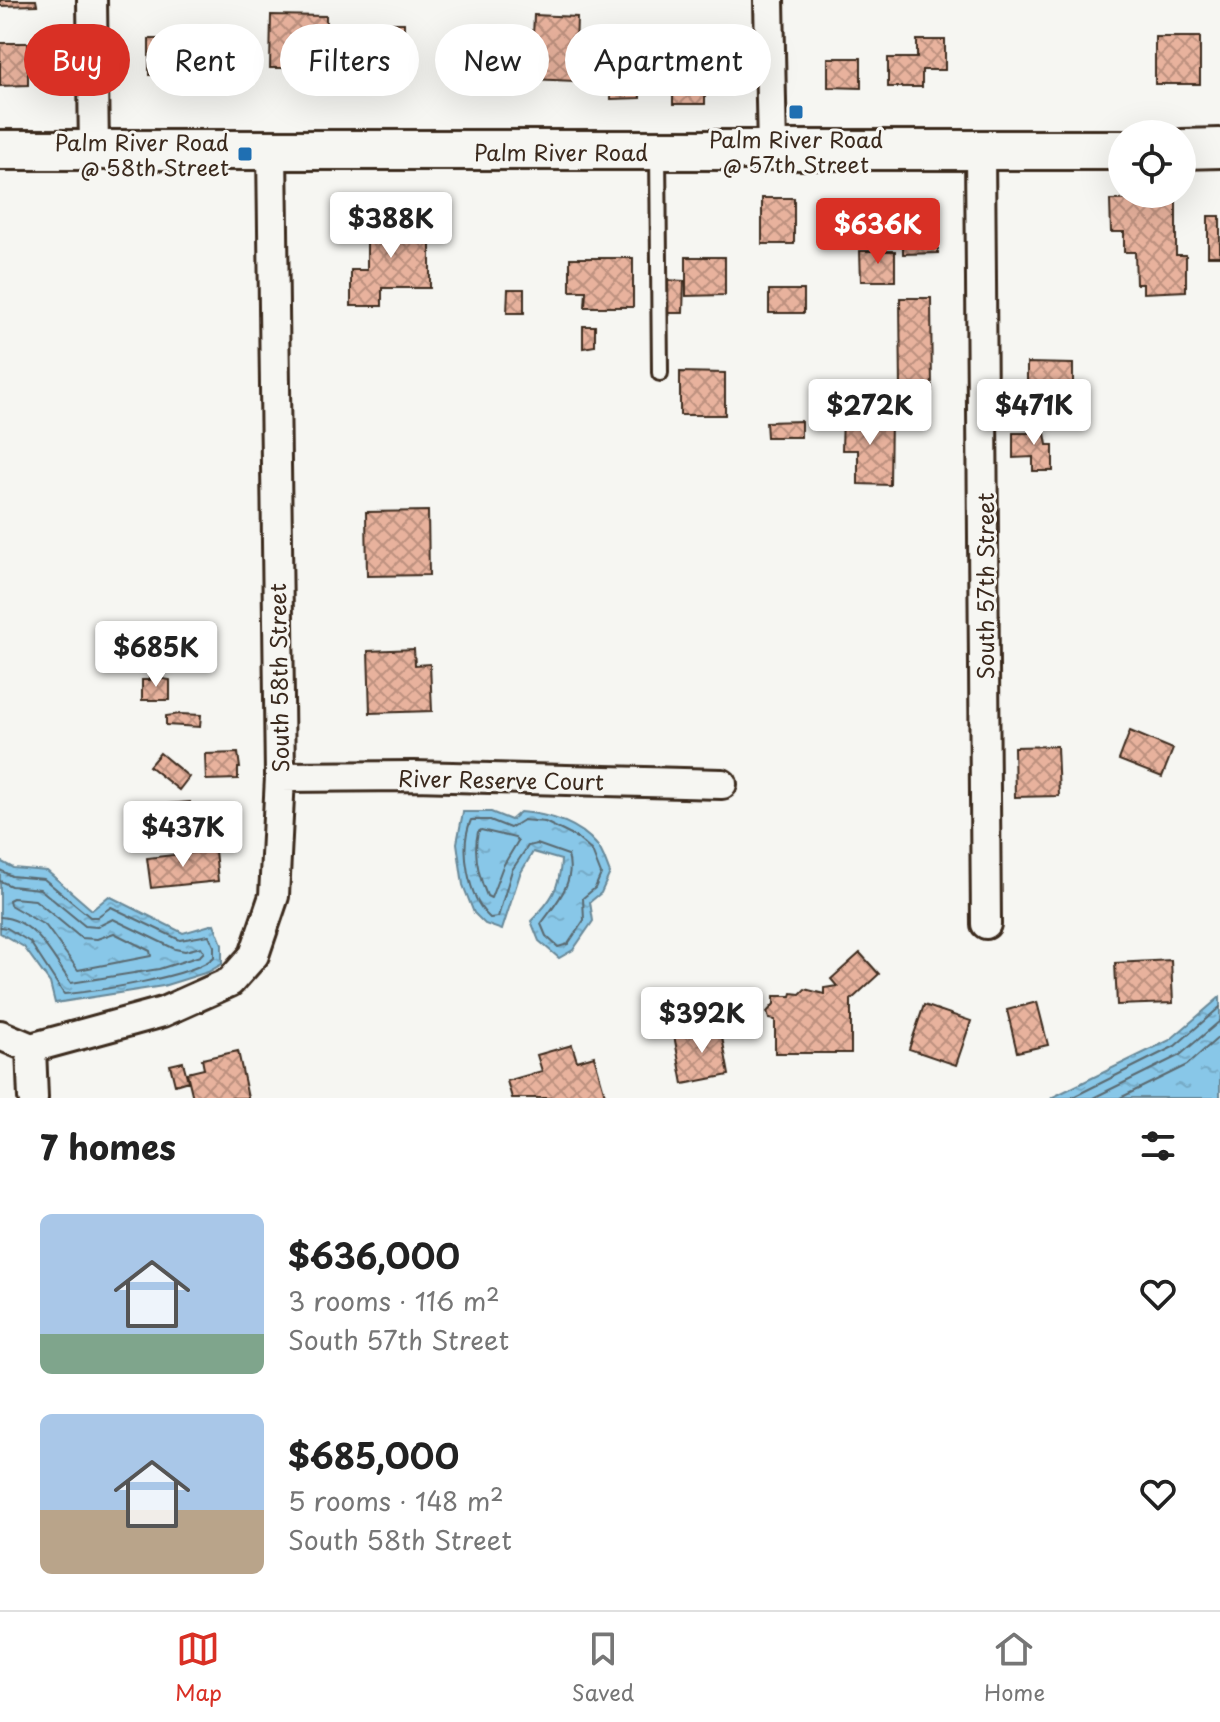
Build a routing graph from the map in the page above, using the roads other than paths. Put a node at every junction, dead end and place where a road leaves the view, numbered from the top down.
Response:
1 (92, 0) edge
2 (769, 0) edge
3 (1220, 148) edge
4 (1196, 149) edge
5 (0, 150) edge
6 (1108, 150) edge
7 (94, 151) junction
8 (272, 151) junction
9 (658, 151) junction
10 (772, 151) junction
11 (980, 151) junction
12 (660, 373) dead end
13 (280, 777) junction
14 (722, 784) dead end
15 (986, 924) dead end
16 (0, 1035) edge
17 (31, 1048) junction
18 (33, 1098) edge

1 - 7 street
2 - 10 street
3 - 4 street
5 - 7 street, Palm River Road
6 - 11 street, Palm River Road
7 - 8 street, Palm River Road
8 - 9 street, Palm River Road
8 - 13 street, South 58th Street
9 - 10 street, Palm River Road
9 - 12 lane
10 - 11 street, Palm River Road
11 - 15 street, South 57th Street
13 - 14 street, River Reserve Court
13 - 17 street, South 58th Street
16 - 17 street
17 - 18 street

